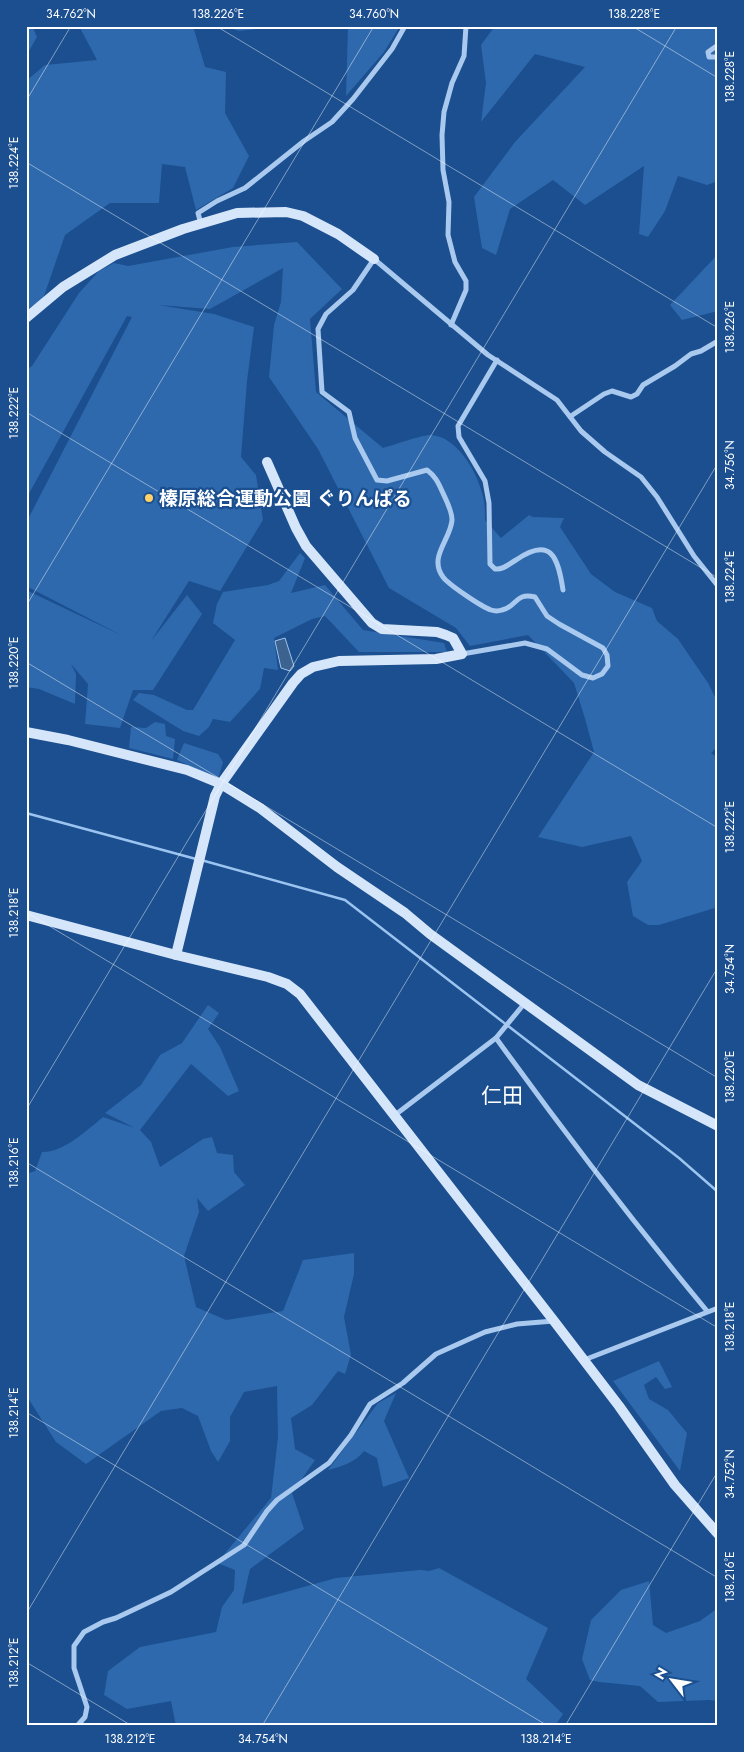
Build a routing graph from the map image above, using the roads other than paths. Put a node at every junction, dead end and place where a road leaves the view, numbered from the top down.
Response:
1 (405, 26) edge
2 (466, 26) edge
3 (718, 45) edge
4 (718, 57) edge
5 (201, 224) junction
6 (374, 259) junction
7 (26, 318) edge
8 (451, 325) junction
9 (718, 341) edge
10 (497, 360) junction
11 (571, 416) junction
12 (267, 462) dead end
13 (718, 586) edge
14 (563, 590) dead end
15 (462, 654) junction
16 (26, 732) edge
17 (220, 784) junction
18 (26, 915) edge
19 (176, 955) junction
20 (524, 1004) junction
21 (496, 1038) junction
22 (395, 1115) junction
23 (718, 1126) edge
24 (718, 1308) edge
25 (707, 1311) junction
26 (554, 1321) junction
27 (584, 1360) junction
28 (718, 1534) edge
29 (77, 1726) edge

1 - 5 street
2 - 8 street
3 - 4 street
5 - 6 street
5 - 7 street
6 - 8 street
6 - 15 street
8 - 10 street
9 - 11 street
10 - 11 street
10 - 14 street
11 - 13 street
12 - 15 street
15 - 17 street
16 - 17 street
17 - 19 street
17 - 20 street
18 - 19 street
19 - 22 street
20 - 21 street
20 - 23 street
21 - 22 street
21 - 25 street
22 - 26 street
24 - 25 street
25 - 27 street
26 - 27 street
26 - 29 street
27 - 28 street

